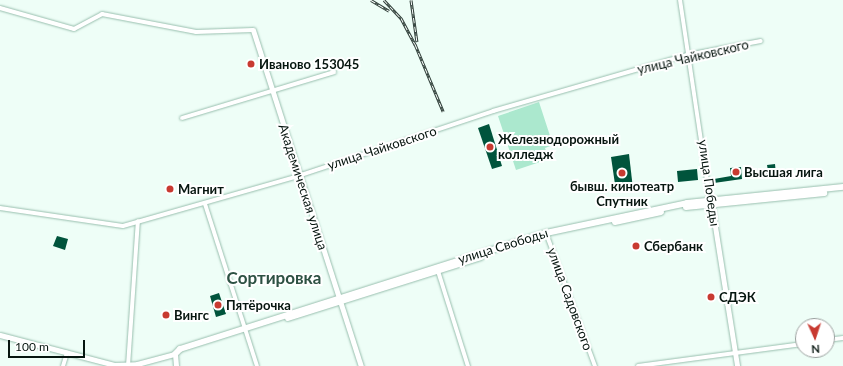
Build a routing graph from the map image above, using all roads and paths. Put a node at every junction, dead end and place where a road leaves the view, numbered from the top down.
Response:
1 (680, 0) edge
2 (0, 8) edge
3 (253, 30) joint
4 (762, 41) dead end
5 (687, 55) junction
6 (334, 72) dead end
7 (273, 92) junction
8 (182, 118) dead end
9 (298, 176) junction
10 (843, 187) edge
11 (843, 191) edge
12 (711, 202) junction
13 (205, 204) junction
14 (0, 208) edge
15 (138, 221) junction
16 (547, 235) junction
17 (438, 271) junction
18 (339, 300) junction
19 (245, 330) junction
20 (0, 337) edge
21 (795, 345) edge
22 (67, 353) junction
23 (175, 354) junction
24 (735, 354) junction
25 (128, 365) edge
26 (63, 366) edge
27 (176, 366) edge
28 (256, 366) edge
29 (361, 366) edge
30 (468, 366) edge
31 (594, 366) edge
32 (638, 366) edge
33 (737, 366) edge

1 - 5 street, улица Победы
2 - 3 street
3 - 7 street, Академическая улица
4 - 5 street, улица Чайковского
5 - 9 street, улица Чайковского
5 - 12 street, улица Победы
6 - 7 street
7 - 8 street
7 - 9 street, Академическая улица
9 - 13 street, улица Чайковского
9 - 18 street, Академическая улица
10 - 12 main road, улица Свободы
11 - 12 main road, улица Свободы
12 - 16 main road, улица Свободы
12 - 24 street, улица Победы
13 - 15 street, улица Чайковского
13 - 19 street
14 - 15 street, улица Чайковского
15 - 25 street
16 - 17 main road, улица Свободы
16 - 18 main road, улица Свободы
16 - 31 street, улица Садовского
17 - 18 main road, улица Свободы
17 - 30 street
18 - 19 main road, улица Свободы
18 - 29 street, Академическая улица
19 - 23 main road, улица Свободы
19 - 28 street
20 - 22 street, улица Свободы
21 - 24 street
22 - 25 street, улица Свободы
22 - 26 street
23 - 25 street, улица Свободы
23 - 27 street
24 - 32 street
24 - 33 street, улица Победы

